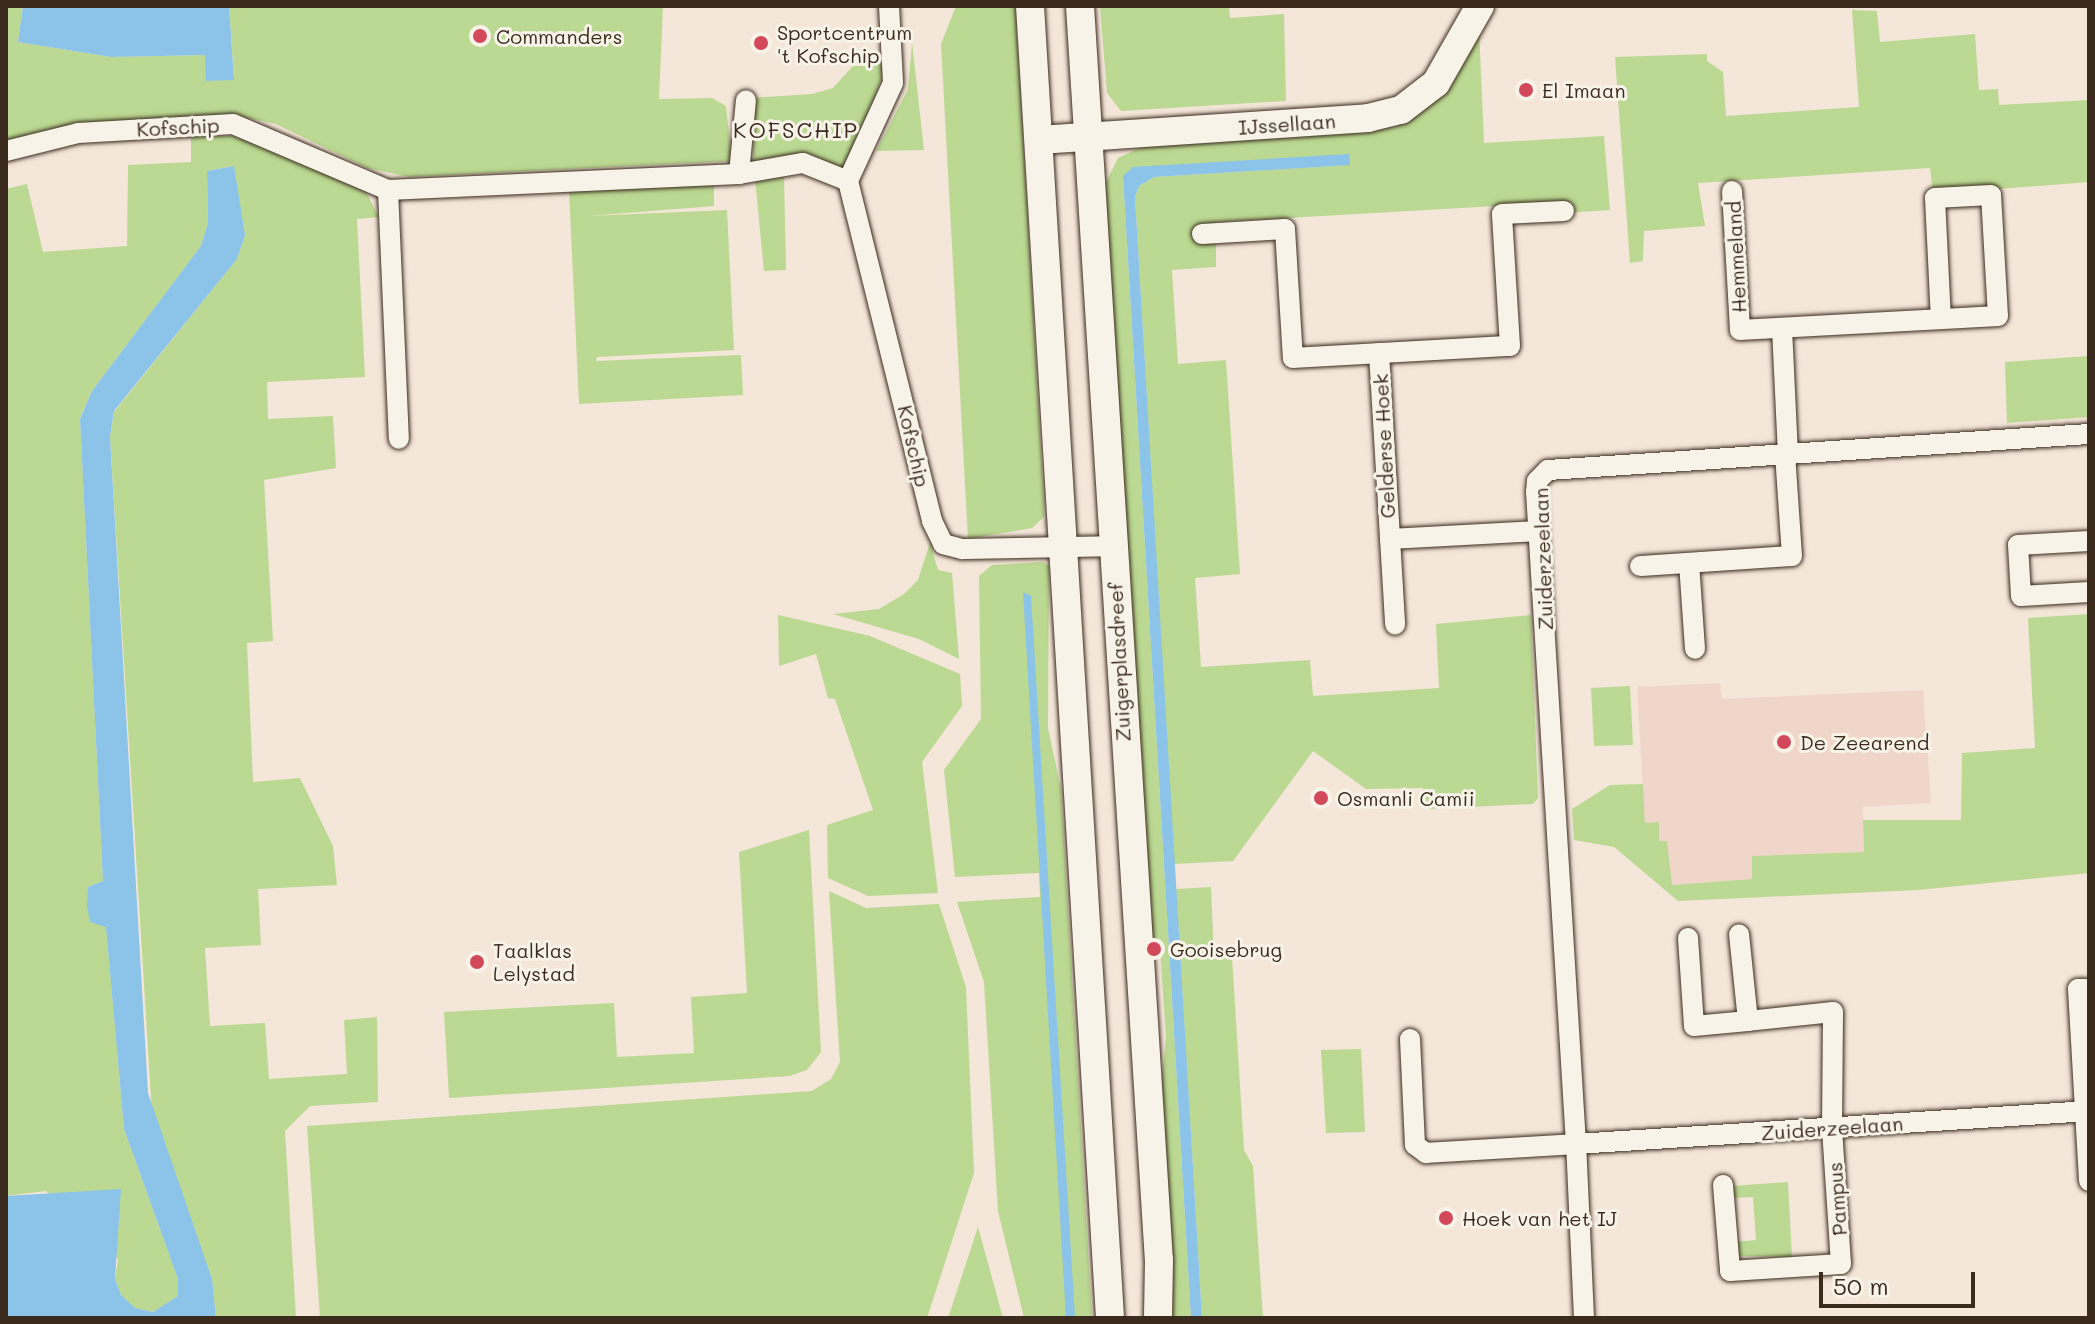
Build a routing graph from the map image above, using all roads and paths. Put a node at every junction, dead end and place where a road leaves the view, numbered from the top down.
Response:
1 (889, 6) edge
2 (1030, 6) edge
3 (1080, 6) edge
4 (1480, 6) edge
5 (746, 100) dead end
6 (1087, 137) junction
7 (1039, 140) junction
8 (6, 151) edge
9 (739, 174) junction
10 (848, 181) junction
11 (388, 190) junction
12 (1732, 191) dead end
13 (1564, 211) dead end
14 (1202, 234) dead end
15 (1941, 319) junction
16 (1782, 328) junction
17 (1379, 353) junction
18 (2089, 434) edge
19 (399, 439) dead end
20 (1787, 453) junction
21 (1538, 531) junction
22 (1390, 539) junction
23 (2089, 541) edge
24 (1112, 546) junction
25 (1062, 548) junction
26 (1689, 563) junction
27 (1640, 566) dead end
28 (2089, 592) edge
29 (1395, 625) dead end
30 (1695, 649) dead end
31 (1739, 934) dead end
32 (1688, 938) dead end
33 (2089, 989) edge
34 (1748, 1021) junction
35 (1410, 1039) dead end
36 (2087, 1111) edge
37 (1832, 1128) junction
38 (1576, 1144) junction
39 (2089, 1181) edge
40 (1723, 1185) dead end
41 (1110, 1318) edge
42 (1158, 1318) edge
43 (1584, 1318) edge

1 - 10 street
2 - 7 main road
3 - 6 main road, Zuigerplasdreef
4 - 6 main road, IJssellaan
5 - 9 street
6 - 7 main road, IJssellaan
6 - 24 main road, Zuigerplasdreef
7 - 25 main road
8 - 11 street, Kofschip
9 - 10 street, Kofschip
9 - 11 street, Kofschip
10 - 25 street, Kofschip
11 - 19 street
12 - 16 street, Hemmeland
13 - 17 street, Gelderse Hoek
14 - 17 street, Gelderse Hoek
15 - 15 street, Hemmeland
15 - 16 street, Hemmeland
16 - 20 street
17 - 22 street, Gelderse Hoek
18 - 20 street, Zuiderzeelaan
20 - 21 street, Zuiderzeelaan
20 - 26 street
21 - 22 street, Gelderse Hoek
21 - 38 street, Zuiderzeelaan
22 - 29 street, Gelderse Hoek
23 - 28 street
24 - 25 street, Kofschip
24 - 42 main road, Zuigerplasdreef
25 - 41 main road
26 - 27 street
26 - 30 street
31 - 34 street
32 - 34 street
33 - 36 street
34 - 37 street
35 - 38 street
36 - 37 street, Zuiderzeelaan
36 - 39 street
37 - 38 street, Zuiderzeelaan
37 - 40 street, Pampus
38 - 43 street, Zuiderzeelaan

